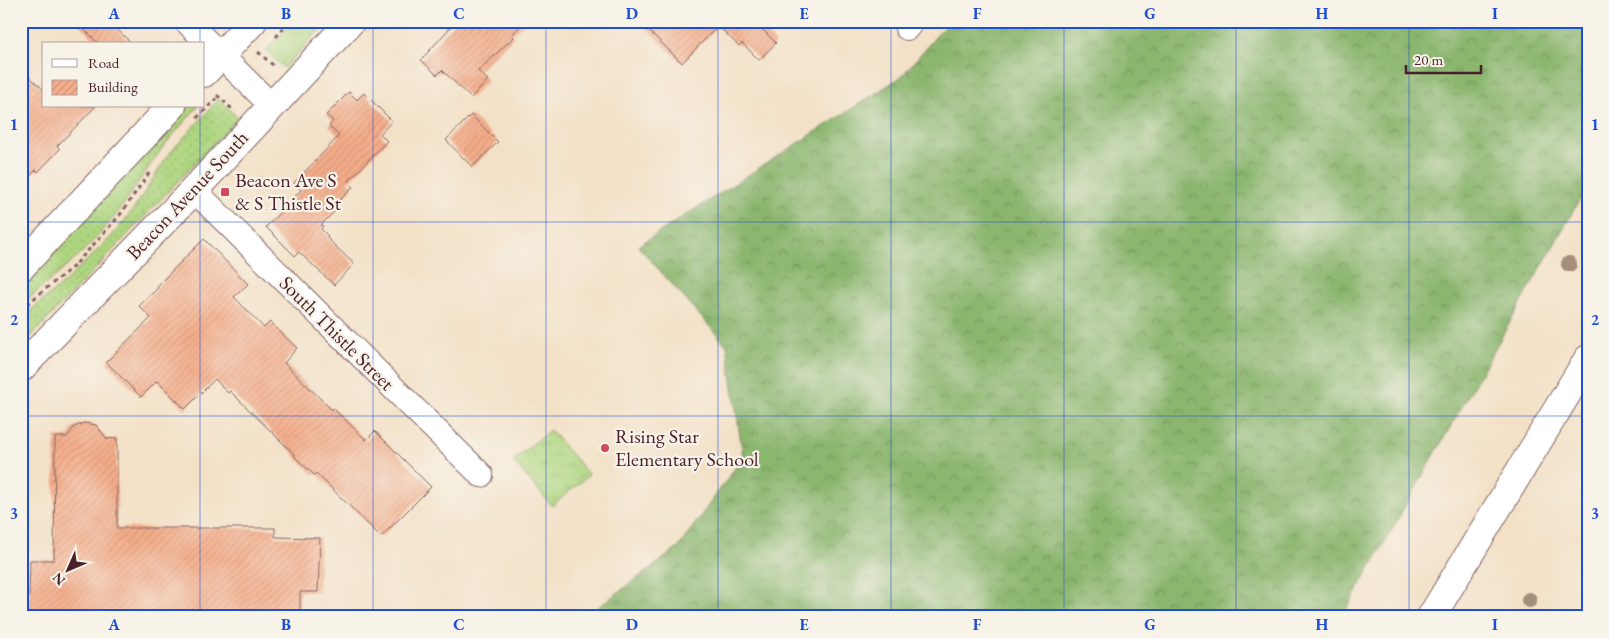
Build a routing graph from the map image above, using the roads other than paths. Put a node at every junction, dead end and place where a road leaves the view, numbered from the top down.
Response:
1 (186, 21) edge
2 (252, 21) edge
3 (352, 21) edge
4 (196, 42) edge
5 (205, 59) edge
6 (212, 73) edge
7 (272, 106) junction
8 (182, 115) edge
9 (194, 190) junction
10 (21, 267) edge
11 (1588, 359) edge
12 (21, 368) edge
13 (481, 475) dead end
14 (1431, 617) edge

1 - 4 street
2 - 6 main road
3 - 7 main road, Beacon Avenue South
5 - 6 street
6 - 7 street
7 - 9 main road, Beacon Avenue South
8 - 10 main road
9 - 12 main road, Beacon Avenue South
9 - 13 street, South Thistle Street
11 - 14 main road

